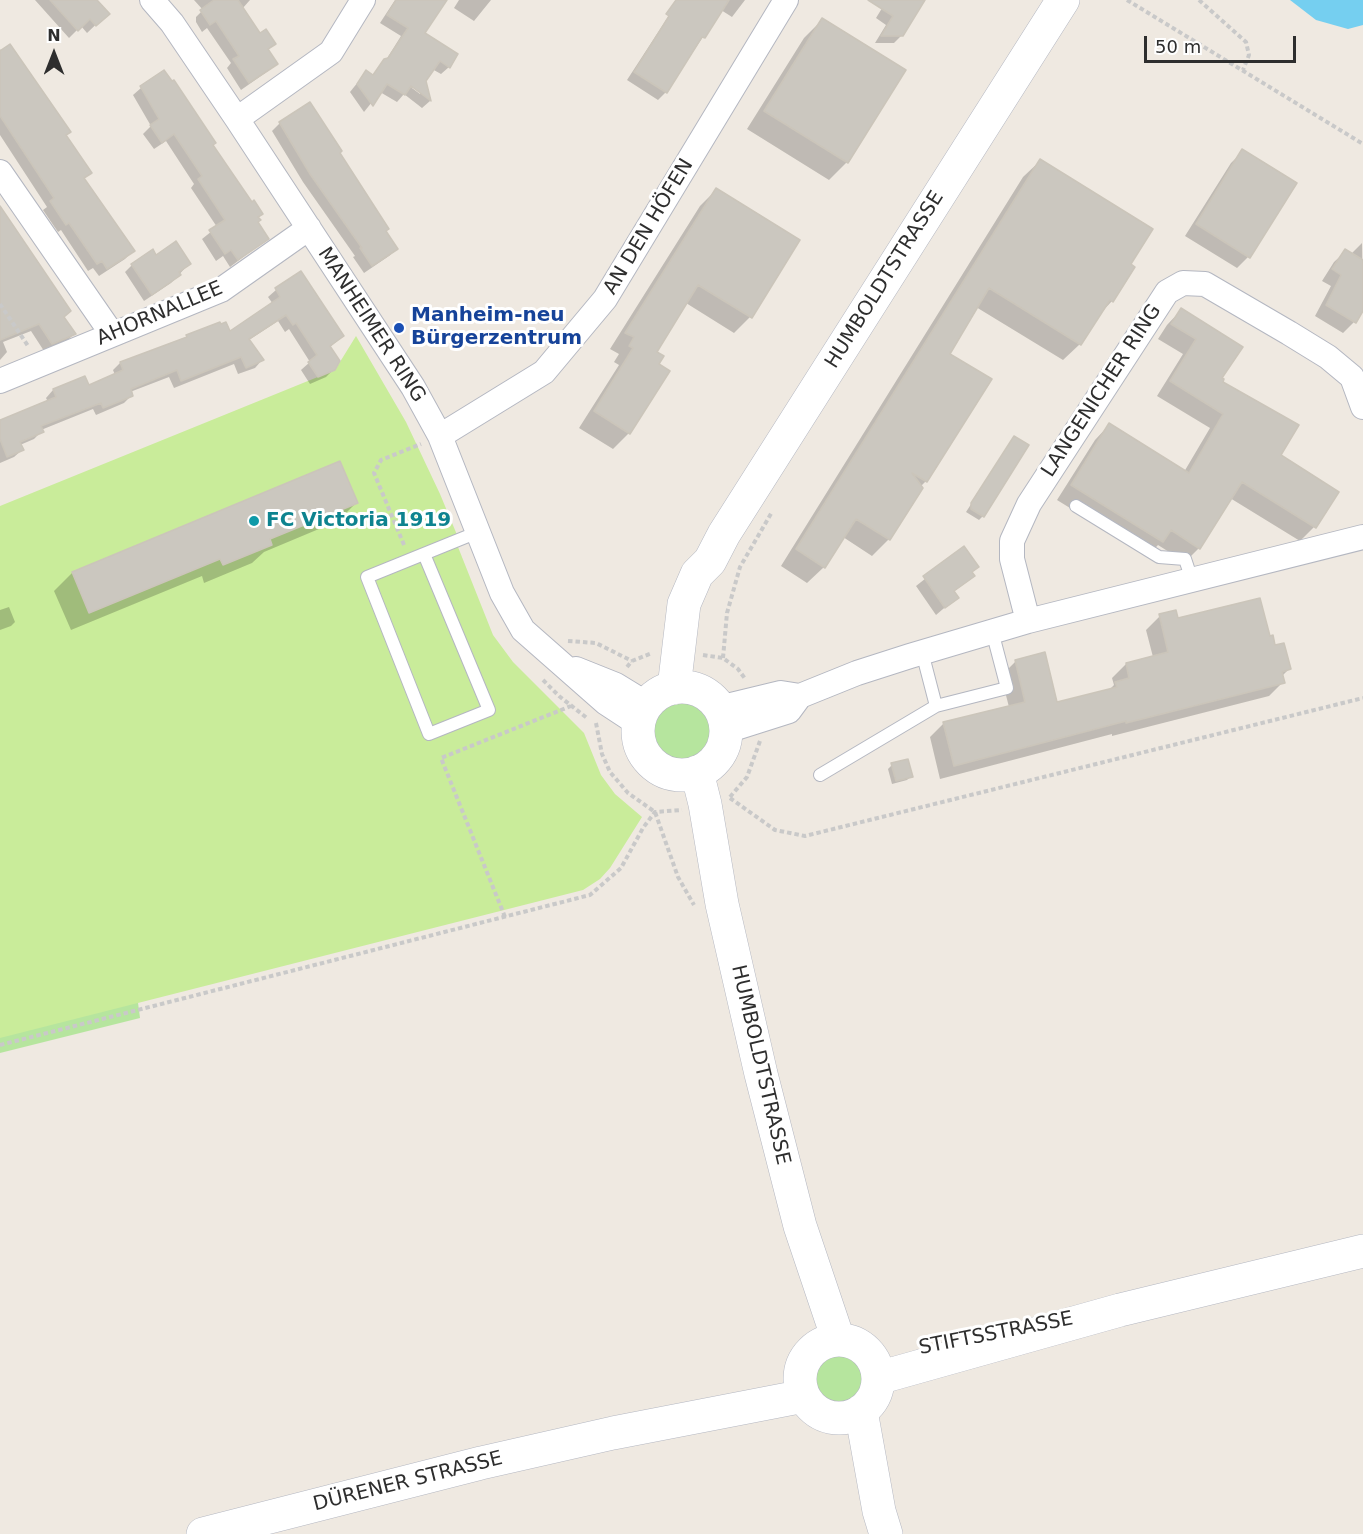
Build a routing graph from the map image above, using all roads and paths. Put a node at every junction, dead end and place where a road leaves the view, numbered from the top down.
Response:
1 (152, 0) edge
2 (363, 0) edge
3 (786, 0) edge
4 (1127, 0) edge
5 (1199, 0) edge
6 (1061, 4) edge
7 (1243, 70) junction
8 (237, 119) junction
9 (1363, 144) edge
10 (0, 172) edge
11 (309, 228) junction
12 (0, 304) edge
13 (112, 334) junction
14 (41, 364) junction
15 (0, 381) edge
16 (1363, 407) edge
17 (440, 436) junction
18 (1076, 506) dead end
19 (772, 511) dead end
20 (478, 532) junction
21 (1363, 537) edge
22 (424, 554) junction
23 (1192, 580) junction
24 (1028, 621) junction
25 (992, 632) junction
26 (563, 652) junction
27 (922, 652) junction
28 (700, 655) junction
29 (632, 661) junction
30 (611, 694) junction
31 (1363, 698) edge
32 (663, 701) junction
33 (571, 706) dead end
34 (936, 706) junction
35 (757, 710) junction
36 (722, 719) junction
37 (686, 773) junction
38 (820, 775) dead end
39 (505, 917) junction
40 (0, 1045) edge
41 (1363, 1251) edge
42 (828, 1343) junction
43 (875, 1368) junction
44 (802, 1387) junction
45 (850, 1415) junction
46 (883, 1522) edge
47 (203, 1534) edge

1 - 8 street, MANHEIMER RING
2 - 8 street
3 - 17 street, AN DEN HÖFEN
4 - 7 path
5 - 7 path
6 - 28 street, HUMBOLDTSTRASSE
7 - 9 path
8 - 11 street, MANHEIMER RING
10 - 13 street
11 - 13 street, AHORNALLEE
11 - 17 street, MANHEIMER RING
12 - 14 path
13 - 14 street, AHORNALLEE
14 - 15 street, AHORNALLEE
16 - 24 street, LANGENICHER RING
17 - 20 street, MANHEIMER RING
17 - 22 path
18 - 23 lane
19 - 28 path
20 - 22 lane
20 - 26 street, MANHEIMER RING
21 - 23 street
22 - 22 lane
23 - 24 street
24 - 25 street
25 - 27 street
25 - 34 lane
26 - 29 path
26 - 30 street, MANHEIMER RING
27 - 34 lane
27 - 35 street
28 - 29 path
28 - 32 street, HUMBOLDTSTRASSE
28 - 35 path
29 - 30 path
30 - 32 street, MANHEIMER RING
30 - 39 path
31 - 35 path
32 - 36 street
32 - 37 street
33 - 39 path
34 - 38 lane
35 - 36 street
36 - 37 street
37 - 42 street, HUMBOLDTSTRASSE
39 - 40 path
41 - 43 street, STIFTSSTRASSE
42 - 43 street
42 - 44 street
43 - 45 street
44 - 45 street
44 - 47 street, DÜRENER STRASSE
45 - 46 street

